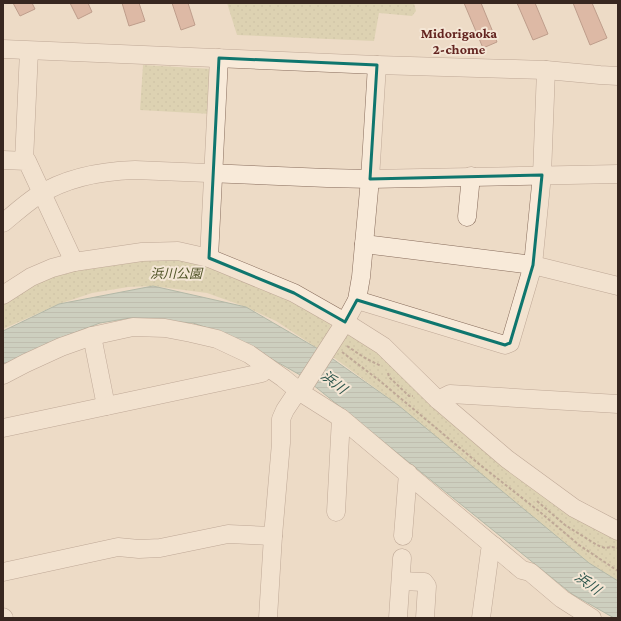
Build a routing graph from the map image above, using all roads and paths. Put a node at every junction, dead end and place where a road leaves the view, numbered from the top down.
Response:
1 (3, 49) edge
2 (29, 51) junction
3 (219, 58) junction
4 (377, 65) junction
5 (546, 70) junction
6 (600, 75) junction
7 (618, 76) edge
8 (618, 81) edge
9 (3, 160) edge
10 (24, 161) junction
11 (213, 173) junction
12 (618, 174) edge
13 (542, 175) junction
14 (471, 176) junction
15 (370, 179) junction
16 (42, 194) junction
17 (467, 217) dead end
18 (3, 223) edge
19 (364, 244) junction
20 (210, 258) junction
21 (74, 262) junction
22 (533, 265) junction
23 (618, 286) edge
24 (3, 295) edge
25 (358, 300) junction
26 (345, 322) junction
27 (92, 336) junction
28 (330, 346) junction
29 (267, 367) junction
30 (3, 375) edge
31 (300, 392) junction
32 (438, 400) junction
33 (618, 404) edge
34 (106, 406) junction
35 (341, 418) junction
36 (3, 428) edge
37 (408, 473) junction
38 (336, 512) dead end
39 (273, 536) junction
40 (403, 536) dead end
41 (618, 542) edge
42 (494, 546) junction
43 (402, 558) dead end
44 (618, 571) edge
45 (3, 572) edge
46 (401, 581) junction
47 (268, 618) edge
48 (398, 618) edge
49 (425, 618) edge
50 (481, 618) edge
51 (592, 618) edge

1 - 2 street
2 - 3 street
2 - 10 street
3 - 4 street
3 - 11 street
4 - 5 street
4 - 15 street
5 - 6 street
5 - 13 street
6 - 7 street
6 - 8 street
9 - 10 street
10 - 16 street
11 - 15 street
11 - 16 street
11 - 20 street
12 - 13 street
13 - 14 street
13 - 22 street
14 - 15 street
14 - 17 street
15 - 19 street
16 - 18 street
16 - 21 street
19 - 22 street
19 - 25 street
20 - 21 street
20 - 26 street
21 - 24 street
22 - 23 street
22 - 25 street
25 - 26 street
26 - 28 street
26 - 32 street
27 - 29 street
27 - 30 street
27 - 34 street
28 - 31 street
28 - 44 path
29 - 31 street
29 - 34 street
31 - 35 street
31 - 39 street
32 - 33 street
32 - 41 street
34 - 36 street
35 - 37 street
35 - 38 street
37 - 40 street
37 - 42 street
39 - 45 street
39 - 47 street
42 - 50 street
42 - 51 street
43 - 46 street
46 - 48 street
46 - 49 street

